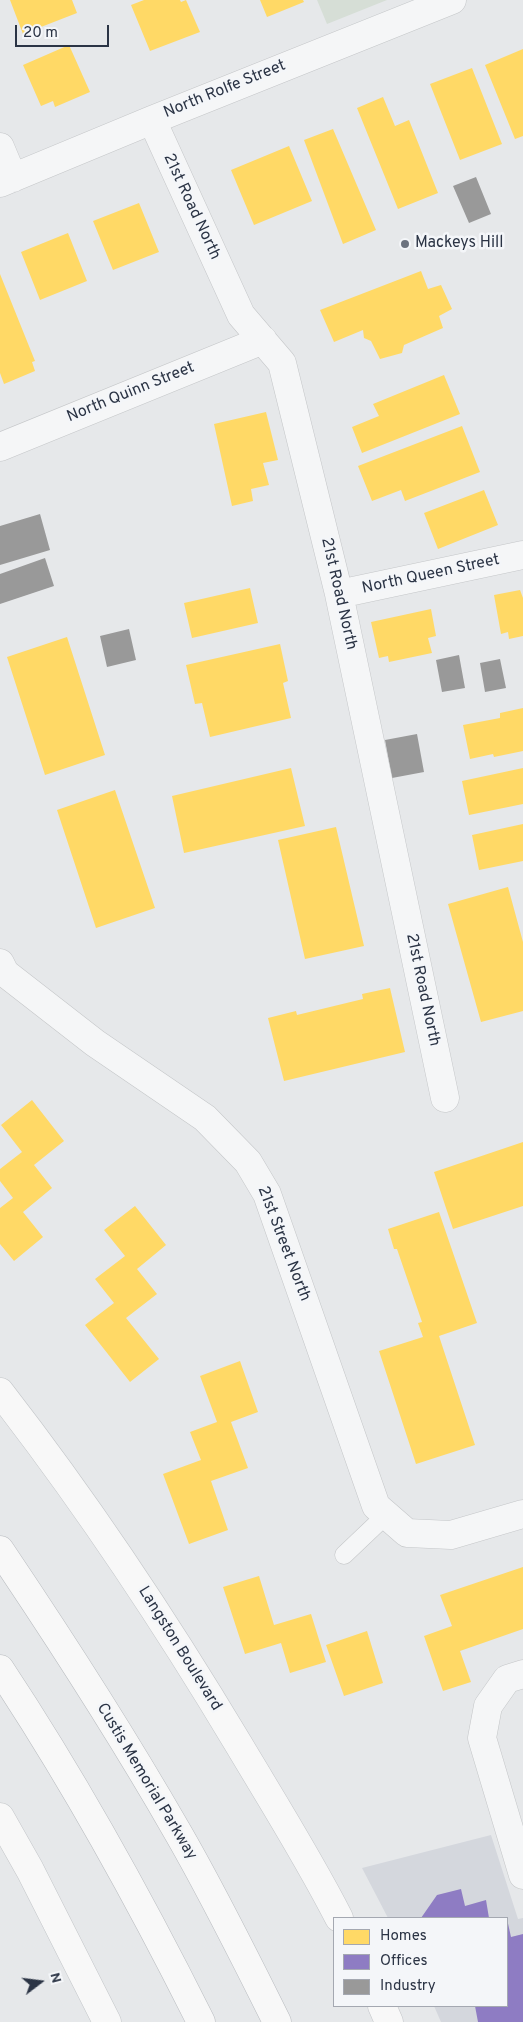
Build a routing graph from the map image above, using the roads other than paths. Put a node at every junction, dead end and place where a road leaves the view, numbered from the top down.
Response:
1 (452, 0) edge
2 (152, 120) junction
3 (0, 147) edge
4 (6, 181) edge
5 (263, 340) junction
6 (0, 447) edge
7 (523, 555) edge
8 (339, 594) junction
9 (0, 963) edge
10 (445, 1098) dead end
11 (0, 1392) edge
12 (523, 1514) edge
13 (385, 1516) junction
14 (0, 1550) edge
15 (344, 1555) dead end
16 (0, 1669) edge
17 (523, 1674) edge
18 (0, 1817) edge
19 (523, 1875) edge
20 (338, 1917) edge
21 (382, 2007) edge
22 (106, 2022) edge
23 (201, 2022) edge
24 (277, 2022) edge
25 (389, 2022) edge

1 - 2 street, North Rolfe Street
2 - 4 street, North Rolfe Street
2 - 5 street, 21st Road North
3 - 4 street
5 - 6 street, North Quinn Street
5 - 8 street, 21st Road North
7 - 8 street, North Queen Street
8 - 10 street, 21st Road North
9 - 13 street, 21st Street North
11 - 20 main road, Langston Boulevard
12 - 13 street, 21st Street North
13 - 15 lane
14 - 24 main road, Custis Memorial Parkway
16 - 23 main road
17 - 19 street
18 - 22 main road
21 - 25 main road

